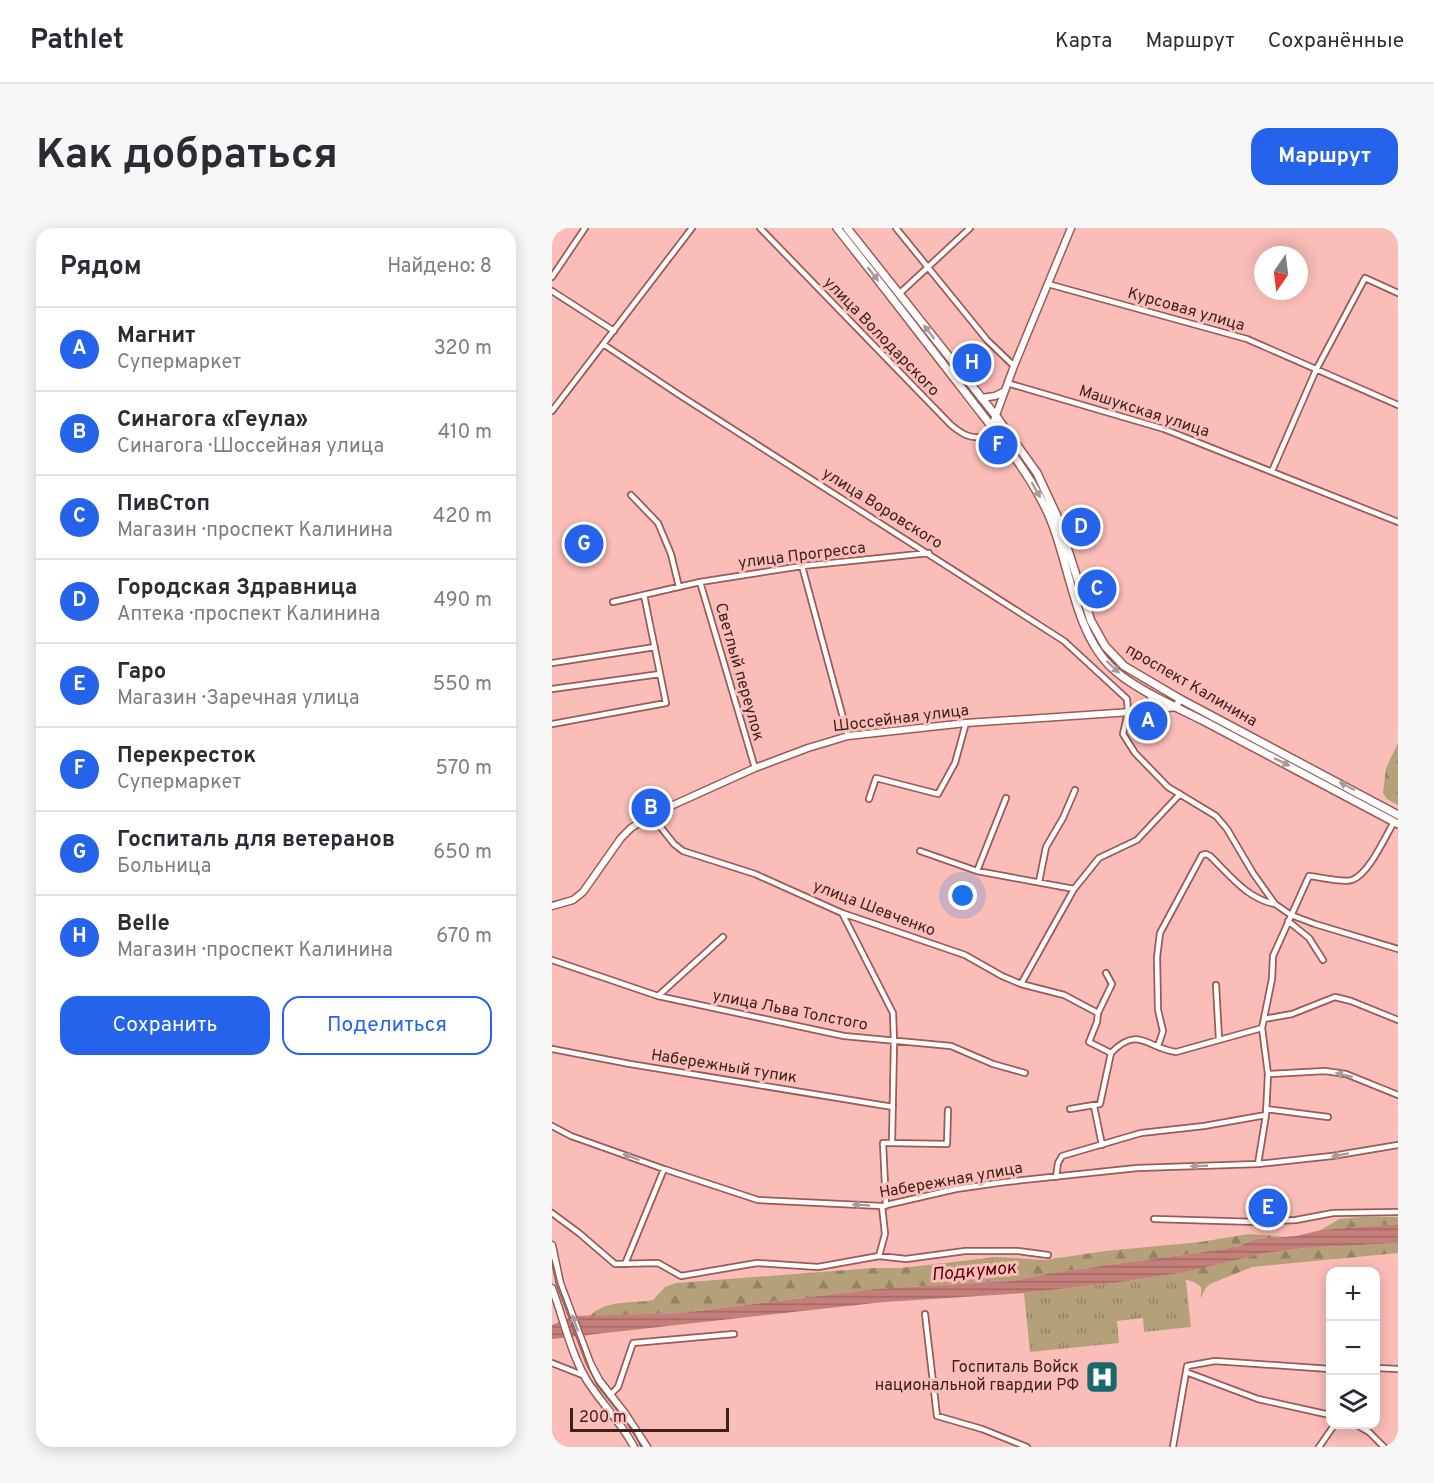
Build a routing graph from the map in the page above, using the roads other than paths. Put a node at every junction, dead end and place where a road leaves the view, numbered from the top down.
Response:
1 (585, 228) edge
2 (692, 228) edge
3 (760, 228) edge
4 (837, 228) edge
5 (847, 228) edge
6 (896, 228) edge
7 (970, 228) edge
8 (1071, 228) edge
9 (928, 268) junction
10 (552, 277) edge
11 (1048, 284) junction
12 (552, 291) edge
13 (1398, 292) edge
14 (899, 294) junction
15 (614, 331) junction
16 (603, 344) junction
17 (1014, 366) junction
18 (1315, 370) junction
19 (1007, 383) junction
20 (1004, 391) junction
21 (981, 398) junction
22 (1398, 405) edge
23 (552, 411) edge
24 (996, 416) junction
25 (992, 426) junction
26 (1272, 471) junction
27 (631, 495) dead end
28 (1398, 522) edge
29 (929, 553) junction
30 (802, 566) junction
31 (700, 582) junction
32 (679, 587) junction
33 (644, 595) junction
34 (613, 602) dead end
35 (655, 647) junction
36 (552, 663) edge
37 (660, 674) junction
38 (552, 689) edge
39 (1146, 690) junction
40 (1180, 699) junction
41 (1176, 707) junction
42 (1146, 711) junction
43 (1128, 712) junction
44 (966, 723) junction
45 (552, 724) edge
46 (849, 736) junction
47 (755, 768) junction
48 (1075, 790) dead end
49 (1180, 794) junction
50 (1006, 798) dead end
51 (868, 799) dead end
52 (651, 815) junction
53 (1397, 820) edge
54 (920, 851) dead end
55 (977, 871) junction
56 (1039, 882) junction
57 (1074, 889) junction
58 (1275, 904) junction
59 (552, 906) edge
60 (842, 913) junction
61 (1291, 915) junction
62 (1288, 921) junction
63 (723, 937) dead end
64 (1398, 949) edge
65 (552, 960) edge
66 (1323, 960) dead end
67 (1106, 973) dead end
68 (1021, 984) junction
69 (1216, 985) dead end
70 (658, 996) junction
71 (1098, 1013) junction
72 (1264, 1019) junction
73 (1398, 1020) edge
74 (1262, 1028) junction
75 (1218, 1039) junction
76 (894, 1042) junction
77 (1158, 1046) junction
78 (552, 1049) edge
79 (1111, 1053) junction
80 (1025, 1073) dead end
81 (1268, 1074) junction
82 (1398, 1095) edge
83 (1094, 1106) junction
84 (893, 1107) junction
85 (1070, 1108) dead end
86 (948, 1110) dead end
87 (1266, 1112) junction
88 (1328, 1118) dead end
89 (552, 1126) edge
90 (892, 1143) junction
91 (1102, 1145) junction
92 (1398, 1145) edge
93 (1258, 1164) junction
94 (664, 1169) junction
95 (1056, 1177) junction
96 (884, 1206) junction
97 (1398, 1212) edge
98 (552, 1213) edge
99 (1154, 1218) dead end
100 (552, 1245) edge
101 (1048, 1255) dead end
102 (879, 1256) junction
103 (626, 1264) junction
104 (554, 1270) edge
105 (552, 1288) edge
106 (925, 1314) dead end
107 (734, 1334) dead end
108 (552, 1363) edge
109 (1380, 1368) edge
110 (1186, 1369) junction
111 (1326, 1369) edge
112 (1398, 1369) edge
113 (585, 1376) junction
114 (610, 1395) junction
115 (1326, 1413) edge
116 (1332, 1429) edge
117 (1364, 1429) edge
118 (634, 1447) edge
119 (647, 1447) edge
120 (1027, 1447) edge
121 (1173, 1447) edge
122 (1319, 1447) edge
123 (1384, 1447) edge

1 - 10 street
2 - 15 street
3 - 25 street, улица Володарского
4 -> 25 main road, проспект Калинина
5 - 14 main road, проспект Калинина
6 - 9 street
7 - 9 street
8 - 11 main road
9 - 14 street
9 - 17 street
11 - 17 main road
11 - 18 street, Курсовая улица
12 - 15 street
13 - 18 street
21 -> 14 main road, проспект Калинина
15 - 16 street
16 - 23 street
16 - 29 street, улица Воровского
17 - 19 main road
18 - 22 street, Курсовая улица
18 - 26 street
19 - 20 main road
19 - 26 street, Машукская улица
20 - 21 main road
20 - 24 main road
21 - 24 main road, проспект Калинина
24 - 25 main road
24 - 40 main road, проспект Калинина
25 -> 39 main road, проспект Калинина
26 - 28 street, Машукская улица
27 - 32 street
29 - 30 street, улица Прогресса
29 - 43 street, улица Воровского
30 - 31 street, улица Прогресса
30 - 46 street
31 - 32 street, улица Прогресса
31 - 47 street, Светлый переулок
32 - 33 street, улица Прогресса
33 - 34 street, улица Прогресса
33 - 35 street
35 - 36 street
35 - 37 street
37 - 38 street
37 - 45 street
39 - 41 main road, проспект Калинина
39 - 42 main road, проспект Калинина
40 - 41 main road
53 -> 40 main road, проспект Калинина
41 - 42 main road, Шоссейная улица
41 -> 53 main road, проспект Калинина
42 - 43 main road, Шоссейная улица
43 - 44 main road, Шоссейная улица
43 - 49 street
44 - 46 main road, Шоссейная улица
44 - 51 street
46 - 47 main road, Шоссейная улица
47 - 52 main road, Шоссейная улица
48 - 56 street
49 - 57 street
49 - 58 street
50 - 55 street
52 - 59 main road, Шоссейная улица
52 - 60 street, улица Шевченко
53 - 61 street
54 - 55 street
55 - 56 street
56 - 57 street
57 - 68 street
58 - 61 street
58 - 77 street
60 - 68 street, улица Шевченко
60 - 76 street
61 - 62 street
61 - 64 street
62 - 66 street
62 - 72 street
63 - 70 street
65 - 70 street, улица Льва Толстого
67 - 71 street
68 - 71 street, улица Шевченко
69 - 75 street
70 - 76 street, улица Льва Толстого
71 - 79 street
72 - 73 street
72 - 74 street
74 - 75 street
74 - 81 street
75 - 77 street
76 - 80 street, улица Льва Толстого
76 - 84 street
77 - 79 street
78 - 84 street, Набережный тупик
79 - 83 street
82 -> 81 street
81 - 87 street
83 - 85 street
83 - 91 street
84 - 90 street
86 - 90 street
87 - 88 street
87 - 91 street
87 - 93 street
94 -> 89 street, Набережная улица
90 - 96 street
91 - 95 street
92 -> 93 street, Набережная улица
93 -> 95 street, Набережная улица
96 -> 94 street, Набережная улица
94 - 103 street
95 - 96 street, Набережная улица
96 - 102 street
97 - 99 street
98 - 103 street
100 - 104 main road
101 - 102 street
102 - 103 street
114 -> 104 main road
105 - 113 main road
106 - 120 street
107 - 114 street
108 - 113 street
109 - 112 street
110 - 111 street
110 - 115 street
110 - 121 street
113 - 118 main road
114 - 119 main road
116 - 122 street
117 - 123 street

